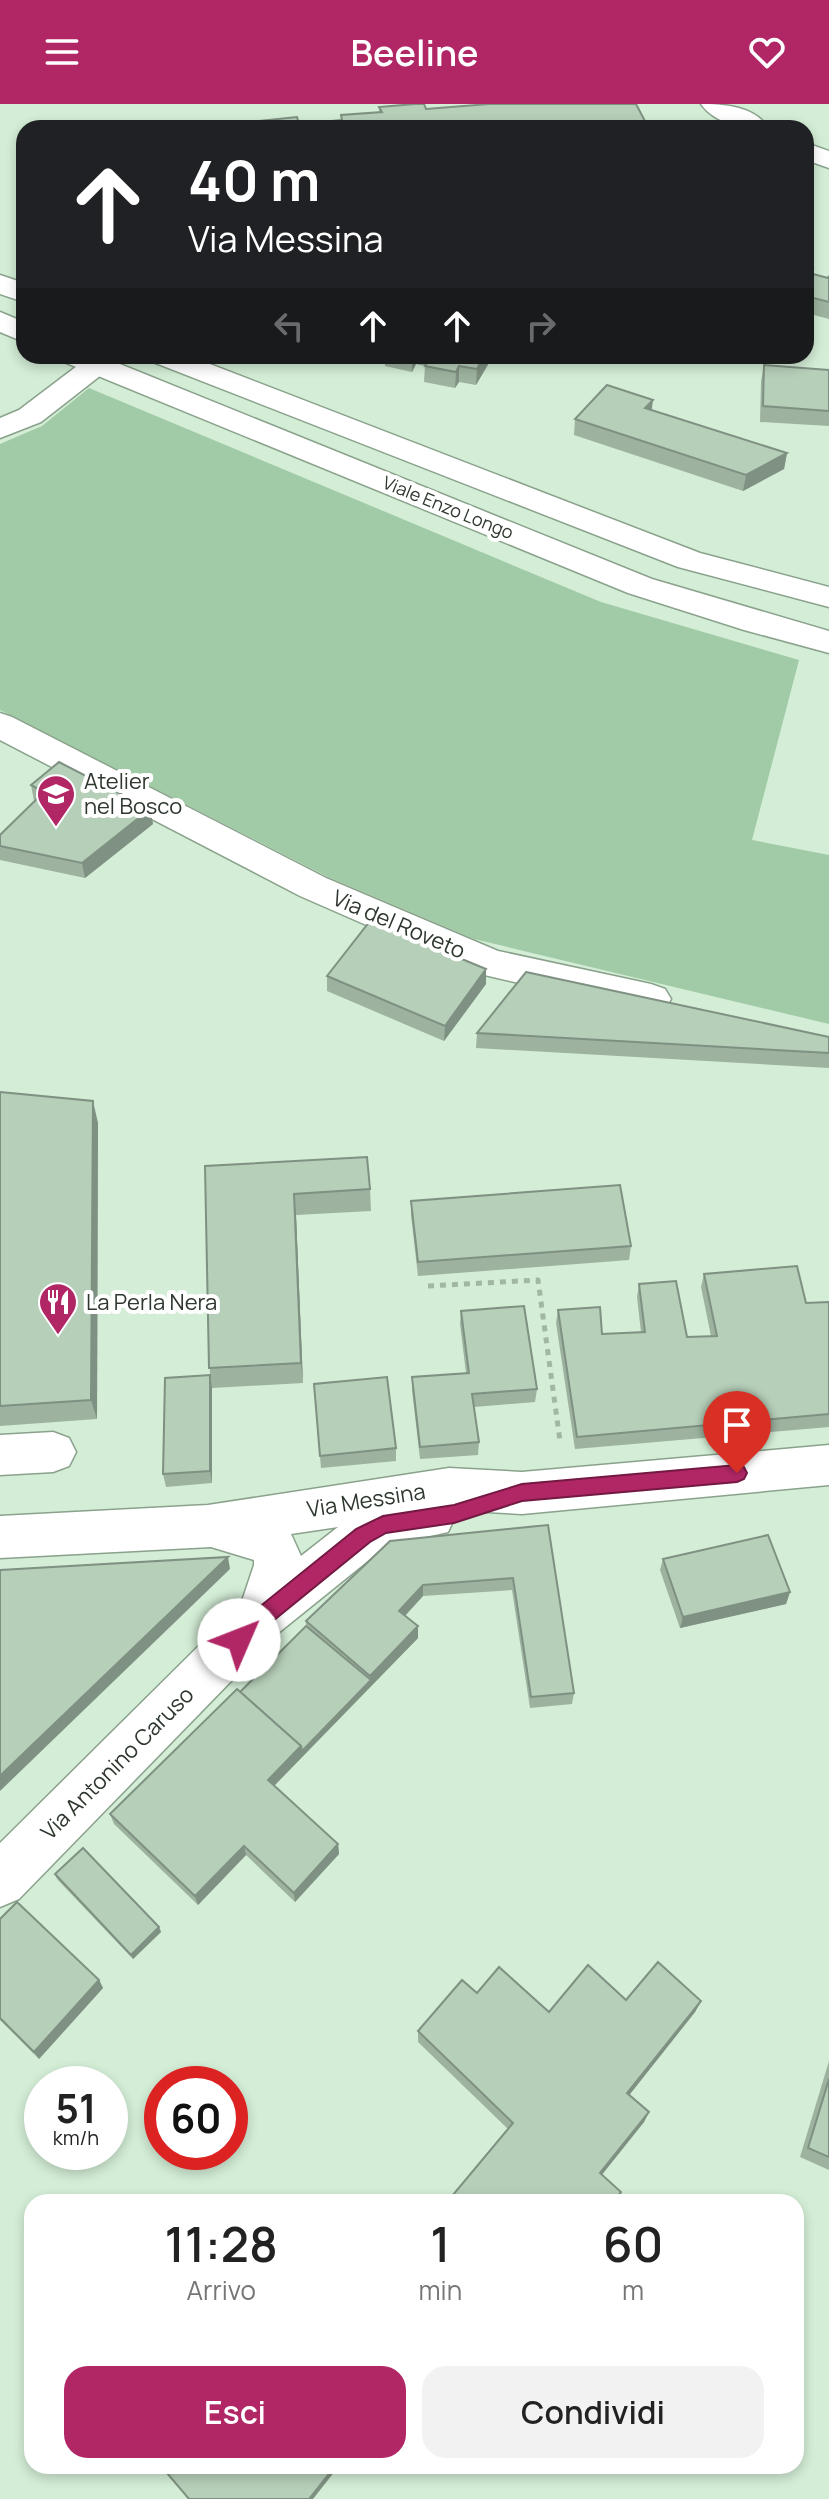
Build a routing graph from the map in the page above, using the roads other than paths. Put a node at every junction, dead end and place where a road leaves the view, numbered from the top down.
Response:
1 (714, 104) edge
2 (742, 120) edge
3 (81, 364) edge
4 (91, 364) edge
5 (184, 364) edge
6 (0, 429) edge
7 (829, 597) edge
8 (829, 642) edge
9 (0, 725) edge
10 (690, 1008) edge
11 (53, 1452) dead end
12 (0, 1455) edge
13 (829, 1465) edge
14 (522, 1493) junction
15 (208, 1526) junction
16 (0, 1537) edge
17 (260, 1618) junction
18 (0, 1880) edge

1 - 2 main road
3 - 6 main road
4 - 8 main road, Viale Enzo Longo
5 - 7 main road, Viale Enzo Longo
9 - 10 main road, Via del Roveto
11 - 12 main road
13 - 14 main road, Via Messina
14 - 15 main road, Via Messina
14 - 17 main road, Via Antonino Caruso
15 - 16 main road, Via Messina
15 - 17 main road
17 - 18 main road, Via Antonino Caruso

